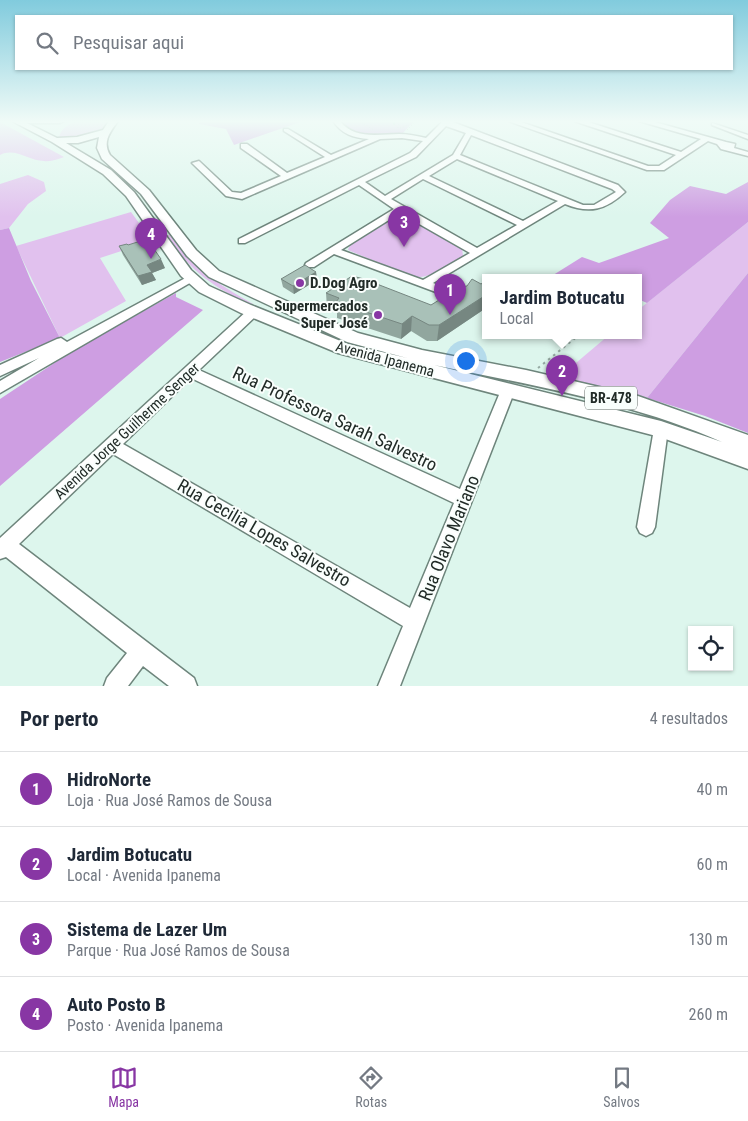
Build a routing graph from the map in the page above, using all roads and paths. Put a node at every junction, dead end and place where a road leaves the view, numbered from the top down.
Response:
1 (75, 153) edge
2 (103, 153) edge
3 (254, 153) edge
4 (324, 153) edge
5 (338, 153) edge
6 (415, 153) edge
7 (458, 153) edge
8 (525, 153) edge
9 (604, 153) edge
10 (678, 153) edge
11 (681, 154) joint
12 (456, 156) junction
13 (330, 157) junction
14 (196, 163) dead end
15 (286, 176) junction
16 (423, 176) junction
17 (356, 184) junction
18 (380, 197) junction
19 (564, 201) junction
20 (400, 209) junction
21 (524, 225) junction
22 (242, 240) dead end
23 (332, 250) junction
24 (478, 253) junction
25 (310, 265) dead end
26 (189, 275) junction
27 (424, 284) junction
28 (460, 297) edge
29 (253, 312) junction
30 (335, 332) junction
31 (574, 339) edge
32 (470, 366) junction
33 (0, 372) edge
34 (190, 372) junction
35 (526, 377) junction
36 (0, 388) edge
37 (508, 390) junction
38 (661, 430) junction
39 (748, 444) edge
40 (112, 445) junction
41 (748, 460) edge
42 (464, 500) junction
43 (646, 528) dead end
44 (3, 548) edge
45 (415, 622) junction
46 (141, 651) junction
47 (115, 686) edge
48 (186, 686) edge
49 (389, 686) edge

1 - 26 main road, Avenida Ipanema / BR-478
2 - 30 main road, Avenida Ipanema / BR-478
3 - 15 street
4 - 13 street
5 - 13 street
6 - 17 street
7 - 12 street
8 - 19 street
9 - 11 street
10 - 11 street
12 - 16 street
12 - 19 street
13 - 15 street
14 - 15 street
16 - 18 street
16 - 21 street
17 - 18 street
17 - 22 street
18 - 20 street
19 - 21 street
20 - 23 street
20 - 24 street
21 - 24 street
23 - 25 street
23 - 27 street
24 - 27 street
26 - 29 main road, Avenida Ipanema / BR-478
26 - 33 street
26 - 36 street
27 - 28 street
29 - 30 main road
29 - 34 street, Avenida Jorge Guilherme Senger
29 - 37 main road, Avenida Ipanema / BR-478
30 - 32 main road, Avenida Ipanema / BR-478
31 - 35 path
32 - 35 main road, Avenida Ipanema / BR-478
32 - 37 main road
34 - 40 street, Avenida Jorge Guilherme Senger
34 - 42 street, Rua Professora Sarah Salvestro
35 - 39 main road, Avenida Ipanema / BR-478
37 - 38 main road, Avenida Ipanema / BR-478
37 - 42 street, Rua Olavo Mariano
38 - 41 main road, Avenida Ipanema / BR-478
38 - 43 street
40 - 44 street, Avenida Jorge Guilherme Senger
40 - 45 street, Rua Cecilia Lopes Salvestro
42 - 45 street, Rua Olavo Mariano
44 - 46 street
45 - 49 street, Rua Olavo Mariano
46 - 47 street
46 - 48 street

